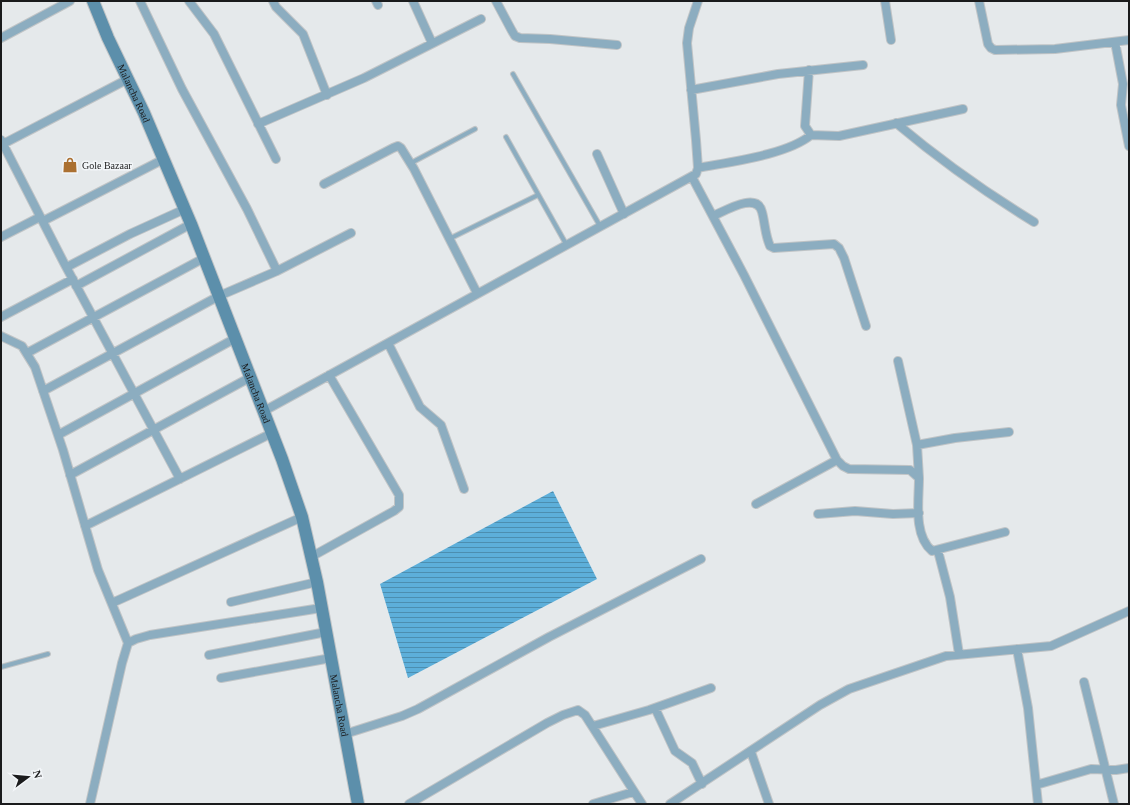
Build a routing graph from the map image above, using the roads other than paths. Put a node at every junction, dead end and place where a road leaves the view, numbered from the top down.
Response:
1 (70, 1) edge
2 (93, 1) edge
3 (140, 1) edge
4 (189, 1) edge
5 (273, 1) edge
6 (413, 1) edge
7 (496, 1) edge
8 (698, 1) edge
9 (885, 1) edge
10 (979, 1) edge
11 (481, 18) dead end
12 (1, 38) edge
13 (891, 40) dead end
14 (1129, 40) edge
15 (432, 42) junction
16 (1115, 42) junction
17 (616, 45) dead end
18 (863, 65) dead end
19 (809, 70) junction
20 (513, 74) dead end
21 (128, 78) junction
22 (691, 90) junction
23 (327, 95) junction
24 (963, 109) dead end
25 (896, 123) junction
26 (258, 124) junction
27 (475, 128) dead end
28 (811, 135) junction
29 (506, 137) dead end
30 (2, 143) edge
31 (1129, 146) edge
32 (597, 154) dead end
33 (164, 159) junction
34 (276, 159) dead end
35 (410, 163) junction
36 (698, 168) junction
37 (692, 177) junction
38 (324, 184) dead end
39 (538, 195) junction
40 (185, 209) junction
41 (624, 214) junction
42 (713, 216) junction
43 (42, 219) junction
44 (1034, 222) dead end
45 (191, 224) junction
46 (600, 226) junction
47 (351, 233) dead end
48 (1, 237) edge
49 (449, 239) junction
50 (566, 244) junction
51 (204, 258) junction
52 (66, 268) junction
53 (277, 271) junction
54 (75, 283) junction
55 (477, 293) junction
56 (219, 296) junction
57 (1, 317) edge
58 (93, 317) junction
59 (866, 326) dead end
60 (1, 336) edge
61 (236, 338) junction
62 (388, 343) junction
63 (27, 353) junction
64 (113, 354) junction
65 (898, 361) dead end
66 (329, 375) junction
67 (251, 377) junction
68 (44, 391) junction
69 (134, 394) junction
70 (264, 411) junction
71 (154, 430) junction
72 (272, 432) junction
73 (1009, 432) dead end
74 (58, 435) junction
75 (917, 445) junction
76 (837, 460) junction
77 (70, 475) junction
78 (919, 478) junction
79 (180, 479) junction
80 (464, 489) dead end
81 (756, 504) dead end
82 (919, 513) junction
83 (818, 514) dead end
84 (302, 517) junction
85 (85, 526) junction
86 (1004, 532) dead end
87 (938, 551) junction
88 (311, 557) junction
89 (701, 559) dead end
90 (317, 582) junction
91 (231, 602) dead end
92 (112, 603) junction
93 (321, 608) junction
94 (1129, 611) edge
95 (326, 632) junction
96 (128, 643) junction
97 (1017, 649) junction
98 (48, 654) dead end
99 (959, 654) junction
100 (209, 655) dead end
101 (331, 658) junction
102 (1, 667) edge
103 (221, 678) dead end
104 (1084, 682) dead end
105 (711, 688) dead end
106 (655, 708) junction
107 (593, 726) junction
108 (345, 734) junction
109 (751, 752) junction
110 (1129, 768) edge
111 (1106, 770) junction
112 (702, 784) junction
113 (1036, 785) junction
114 (633, 792) junction
115 (90, 804) edge
116 (358, 804) edge
117 (409, 804) edge
118 (592, 804) edge
119 (642, 804) edge
120 (670, 804) edge
121 (769, 804) edge
122 (1038, 804) edge
123 (1114, 804) edge

1 - 12 street
2 - 21 main road, Malancha Road
3 - 53 street
4 - 26 street
5 - 23 street
6 - 15 street
7 - 17 street
8 - 22 street
9 - 13 street
10 - 16 street
11 - 15 street
14 - 16 street
15 - 23 street
16 - 31 street
18 - 19 street
19 - 22 street
19 - 28 street
20 - 46 lane
21 - 30 street
21 - 33 main road, Malancha Road
22 - 36 street
23 - 26 street
24 - 25 street
25 - 28 street
25 - 44 street
26 - 34 street
27 - 35 lane
28 - 36 street
29 - 39 lane
30 - 43 street
32 - 41 street
33 - 40 main road, Malancha Road
33 - 43 street
35 - 38 street
35 - 49 street
36 - 37 street
37 - 41 street
37 - 42 street
39 - 49 lane
39 - 50 lane
40 - 45 main road, Malancha Road
40 - 52 street
41 - 46 street
42 - 59 street
42 - 76 street
43 - 48 street
43 - 52 street
45 - 51 main road, Malancha Road
45 - 54 street
46 - 50 street
47 - 53 street
49 - 55 street
50 - 55 street
51 - 56 main road, Malancha Road
51 - 58 street
52 - 54 street
53 - 56 street
54 - 57 street
54 - 58 street
55 - 62 street
56 - 61 main road, Malancha Road
56 - 64 street
58 - 63 street
58 - 64 street
60 - 63 street
61 - 67 main road, Malancha Road
61 - 69 street
62 - 66 street
62 - 80 street
63 - 68 street
64 - 68 street
64 - 69 street
65 - 75 street
66 - 70 street
66 - 88 street
67 - 70 main road, Malancha Road
67 - 71 street
68 - 74 street
69 - 71 street
69 - 74 street
70 - 72 main road, Malancha Road
71 - 77 street
71 - 79 street
72 - 79 street
72 - 84 main road, Malancha Road
73 - 75 street
74 - 77 street
75 - 78 street
76 - 78 street
76 - 81 street
77 - 85 street
78 - 82 street
79 - 85 street
82 - 83 street
82 - 87 street
84 - 88 main road, Malancha Road
84 - 92 street
85 - 92 street
86 - 87 street
87 - 99 street
88 - 90 main road, Malancha Road
89 - 108 street
90 - 91 street
90 - 93 main road, Malancha Road
92 - 96 street
93 - 95 main road, Malancha Road
93 - 96 street
94 - 97 street
95 - 100 street
95 - 101 main road, Malancha Road
96 - 115 street
97 - 99 street
97 - 113 street
98 - 102 lane
99 - 109 street
101 - 103 street
101 - 108 main road, Malancha Road
104 - 111 street
105 - 106 street
106 - 107 street
106 - 112 street
107 - 114 street
107 - 117 street
108 - 116 main road, Malancha Road
109 - 112 street
109 - 121 street
110 - 111 street
111 - 113 street
111 - 123 street
112 - 120 street
113 - 122 street
114 - 118 street
114 - 119 street

